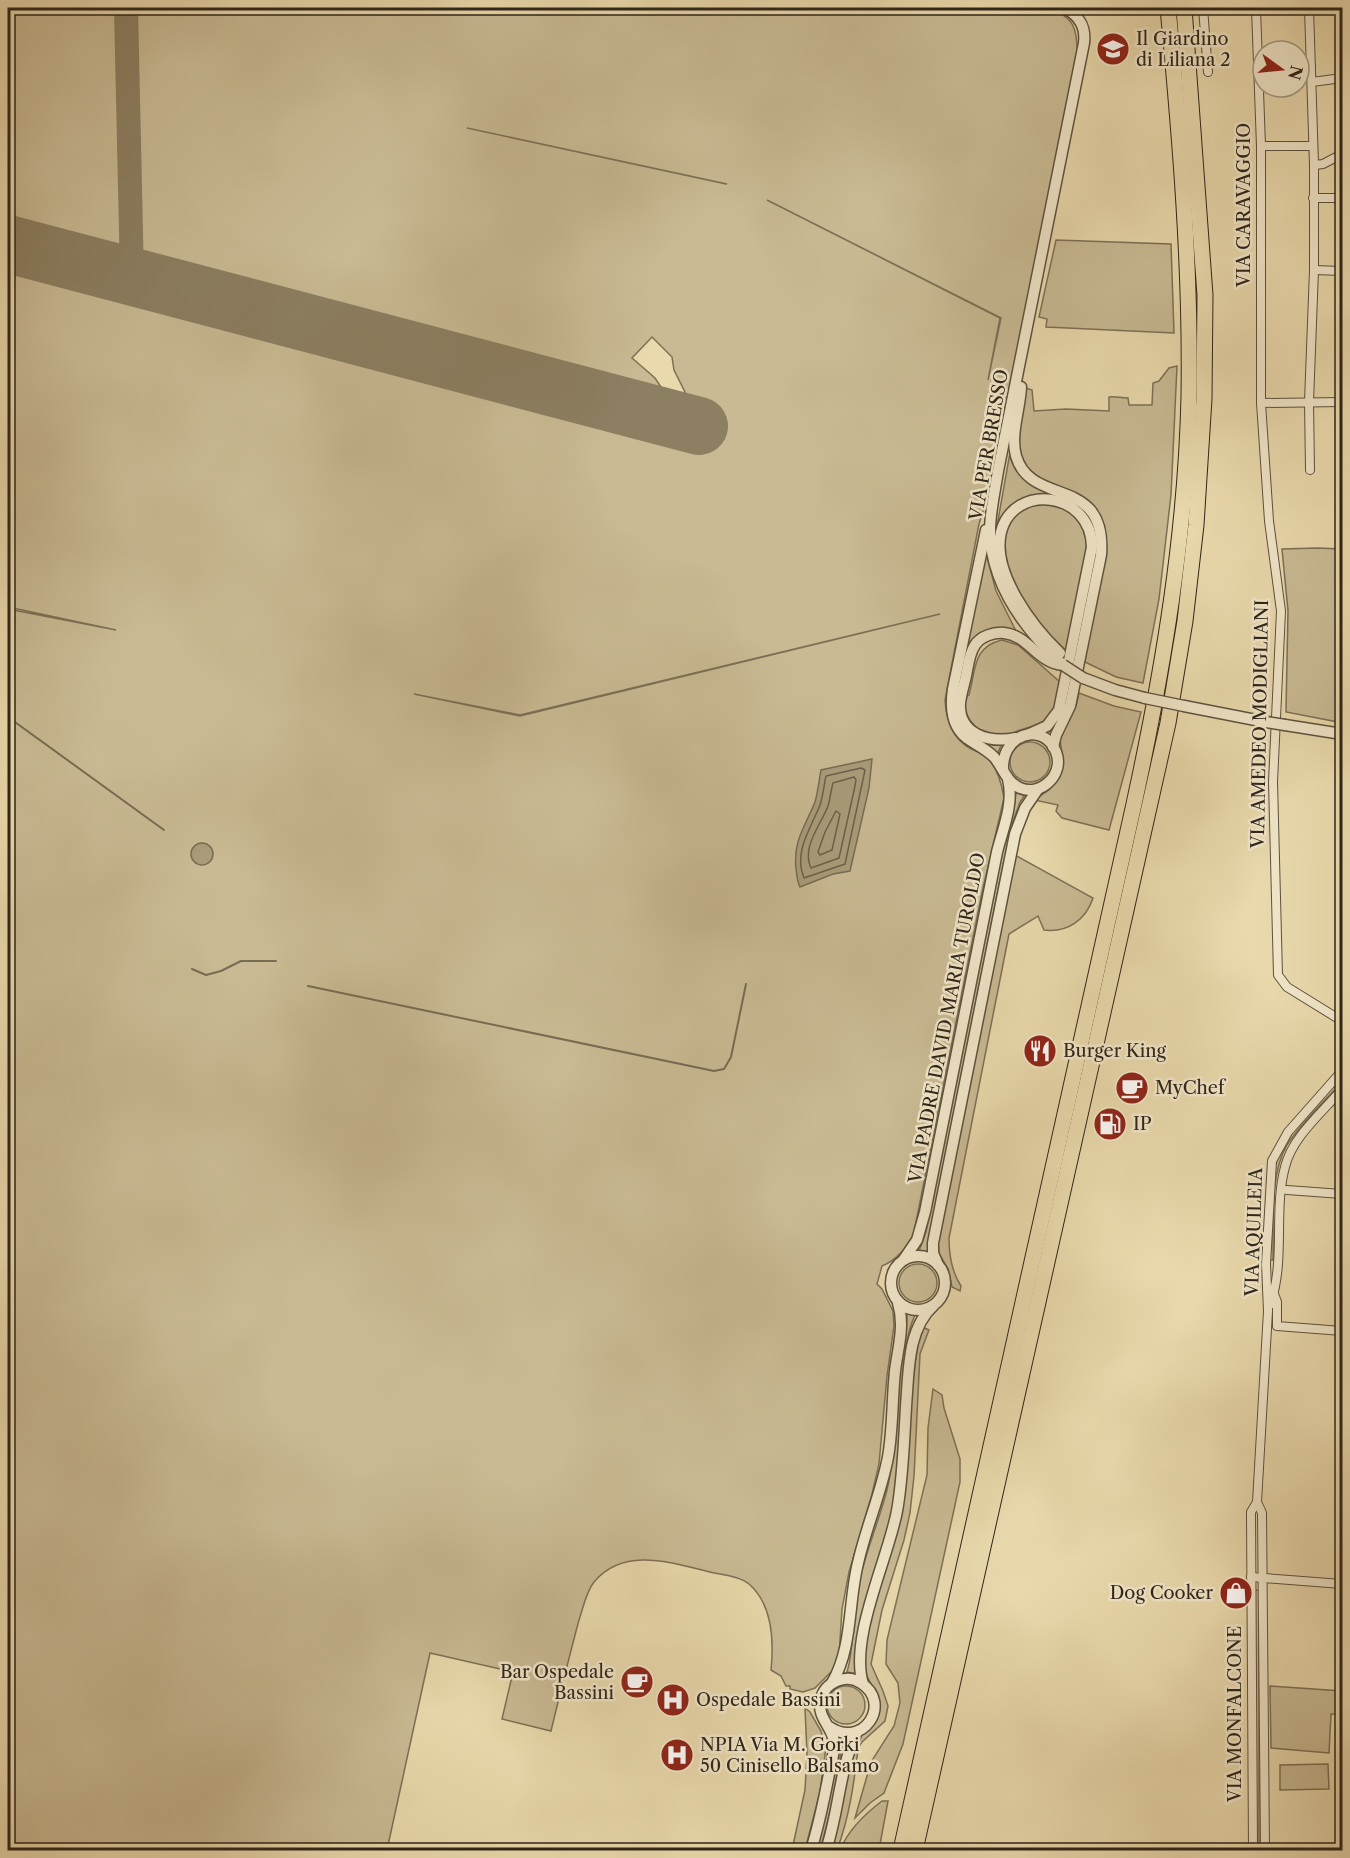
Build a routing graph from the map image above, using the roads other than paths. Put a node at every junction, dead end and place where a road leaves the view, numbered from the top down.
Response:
1 (1065, 8) edge
2 (1168, 8) edge
3 (1184, 8) edge
4 (1203, 8) edge
5 (1256, 8) edge
6 (1309, 8) edge
7 (1259, 39) edge
8 (1310, 39) edge
9 (1311, 67) edge
10 (1208, 72) dead end
11 (1342, 78) edge
12 (1312, 82) junction
13 (1261, 99) edge
14 (1313, 146) junction
15 (1261, 147) junction
16 (1342, 154) edge
17 (1314, 165) junction
18 (1313, 198) junction
19 (1342, 198) edge
20 (1314, 270) junction
21 (1342, 271) edge
22 (1022, 357) junction
23 (1309, 402) junction
24 (1342, 402) edge
25 (1261, 403) junction
26 (1310, 470) dead end
27 (991, 509) junction
28 (1063, 665) junction
29 (1342, 734) edge
30 (1022, 736) junction
31 (1053, 747) junction
32 (1006, 774) junction
33 (1038, 789) junction
34 (1342, 1021) edge
35 (1342, 1071) edge
36 (1342, 1089) edge
37 (1287, 1190) dead end
38 (1342, 1194) edge
39 (904, 1259) junction
40 (938, 1264) junction
41 (1274, 1294) junction
42 (898, 1303) junction
43 (933, 1306) junction
44 (1268, 1311) junction
45 (1342, 1331) edge
46 (1257, 1502) junction
47 (1251, 1577) junction
48 (1263, 1578) junction
49 (1342, 1584) edge
50 (832, 1683) junction
51 (863, 1684) junction
52 (828, 1726) junction
53 (857, 1732) junction
54 (811, 1851) edge
55 (826, 1851) edge
56 (901, 1851) edge
57 (915, 1851) edge
58 (1253, 1851) edge
59 (1265, 1851) edge

1 - 22 street, VIA PER BRESSO
2 - 56 highway
3 - 57 highway
4 - 10 street
5 - 7 street, VIA CARAVAGGIO
6 - 8 street
9 - 12 street
11 - 12 street
12 - 14 street
13 - 15 street, VIA CARAVAGGIO
14 - 15 street
14 - 17 street
15 - 25 street, VIA CARAVAGGIO
16 - 17 street
17 - 18 street
18 - 19 street
18 - 20 street
20 - 21 street
20 - 23 street
22 - 27 street, VIA PER BRESSO
22 - 31 street
23 - 24 street
23 - 25 street
23 - 26 street
25 - 34 street, VIA AMEDEO MODIGLIANI
27 - 28 street, VIA PER BRESSO
27 - 32 street
28 - 29 street, VIA PER BRESSO, bridge
28 - 30 street
28 - 30 street
30 - 31 street
30 - 32 street
31 - 33 street
32 - 33 street
32 - 39 street, VIA PADRE DAVID MARIA TUROLDO
33 - 40 street, VIA PADRE DAVID MARIA TUROLDO
35 - 44 street, VIA AQUILEIA
36 - 41 street, VIA AQUILEIA
37 - 38 street
39 - 40 street
39 - 42 street
40 - 43 street
41 - 44 street, VIA AQUILEIA
41 - 45 street
42 - 43 street
42 - 50 street
43 - 51 street
44 - 46 street, VIA AQUILEIA
46 - 47 street, VIA AQUILEIA
46 - 48 street, VIA AQUILEIA
47 - 48 street
47 - 58 street, VIA MONFALCONE
48 - 49 street
48 - 59 street, VIA MONFALCONE
50 - 51 street
50 - 52 street
51 - 53 street
52 - 53 street
52 - 54 street
53 - 55 street

